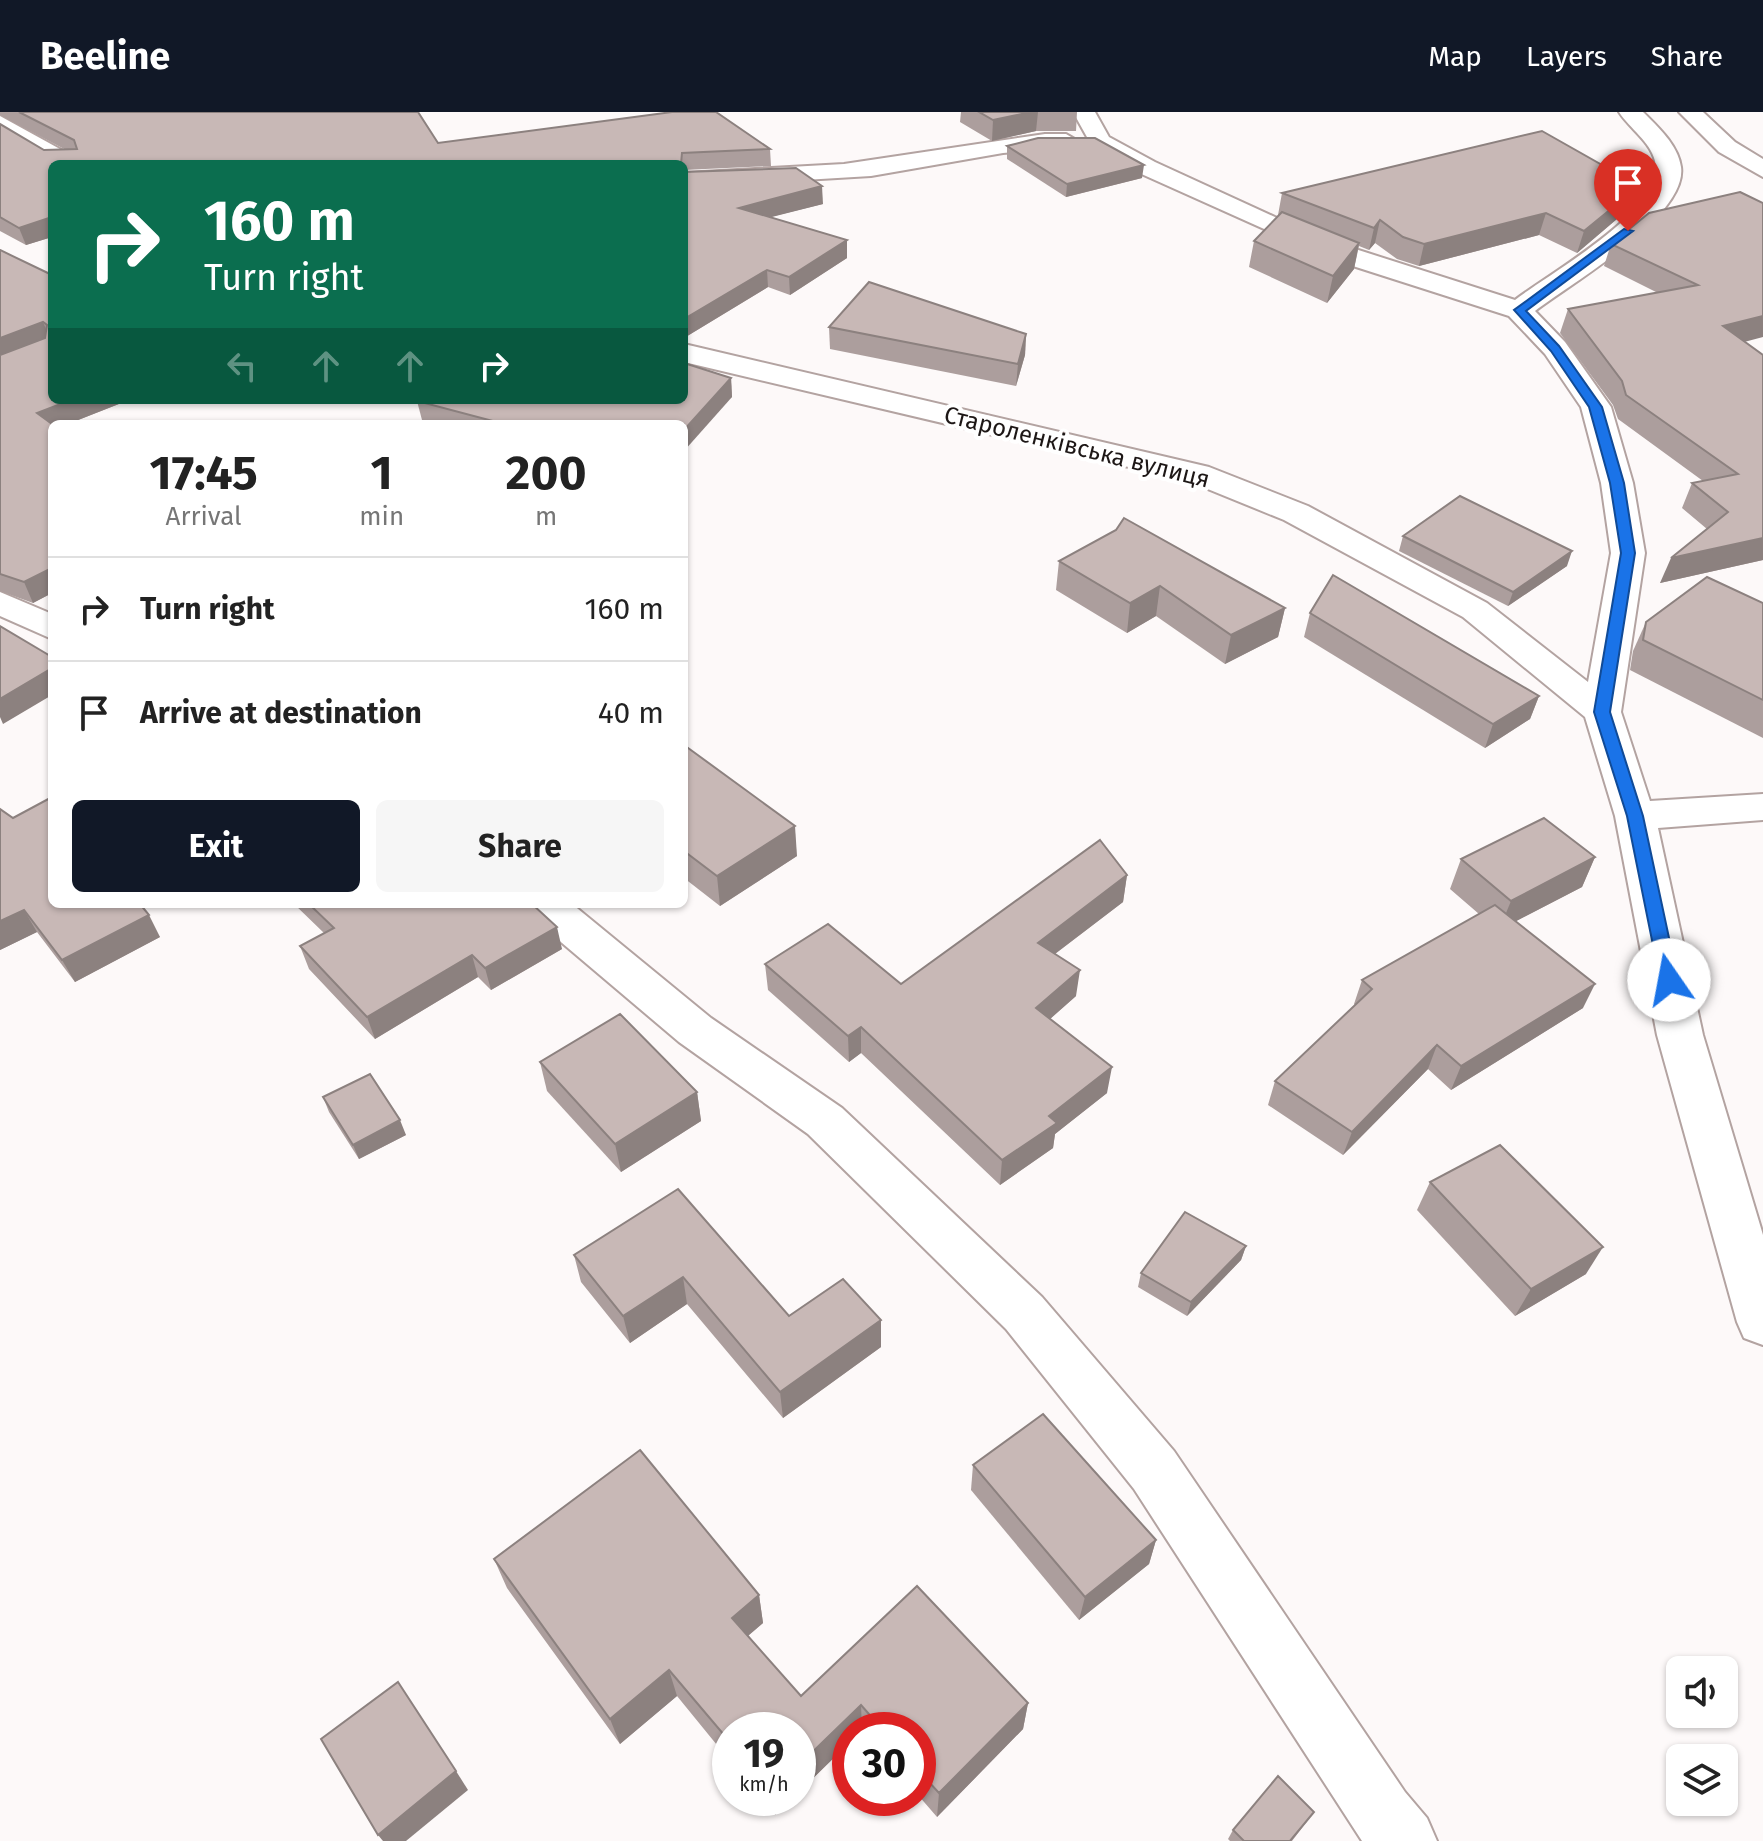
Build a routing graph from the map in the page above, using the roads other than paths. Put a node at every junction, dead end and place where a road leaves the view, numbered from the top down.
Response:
1 (1630, 112) edge
2 (1690, 112) edge
3 (0, 123) edge
4 (1092, 127) edge
5 (62, 160) edge
6 (1763, 170) edge
7 (688, 180) edge
8 (1519, 310) junction
9 (688, 354) edge
10 (0, 602) edge
11 (48, 626) edge
12 (1602, 712) junction
13 (1763, 807) edge
14 (1635, 816) junction
15 (549, 908) edge
16 (1763, 1322) edge
17 (1404, 1841) edge

1 - 8 street
2 - 6 street
3 - 5 street
4 - 7 street
4 - 8 street
8 - 12 street
9 - 12 street, Староленківська вулиця
10 - 11 street
12 - 14 street
13 - 14 street
14 - 16 street
15 - 17 street

